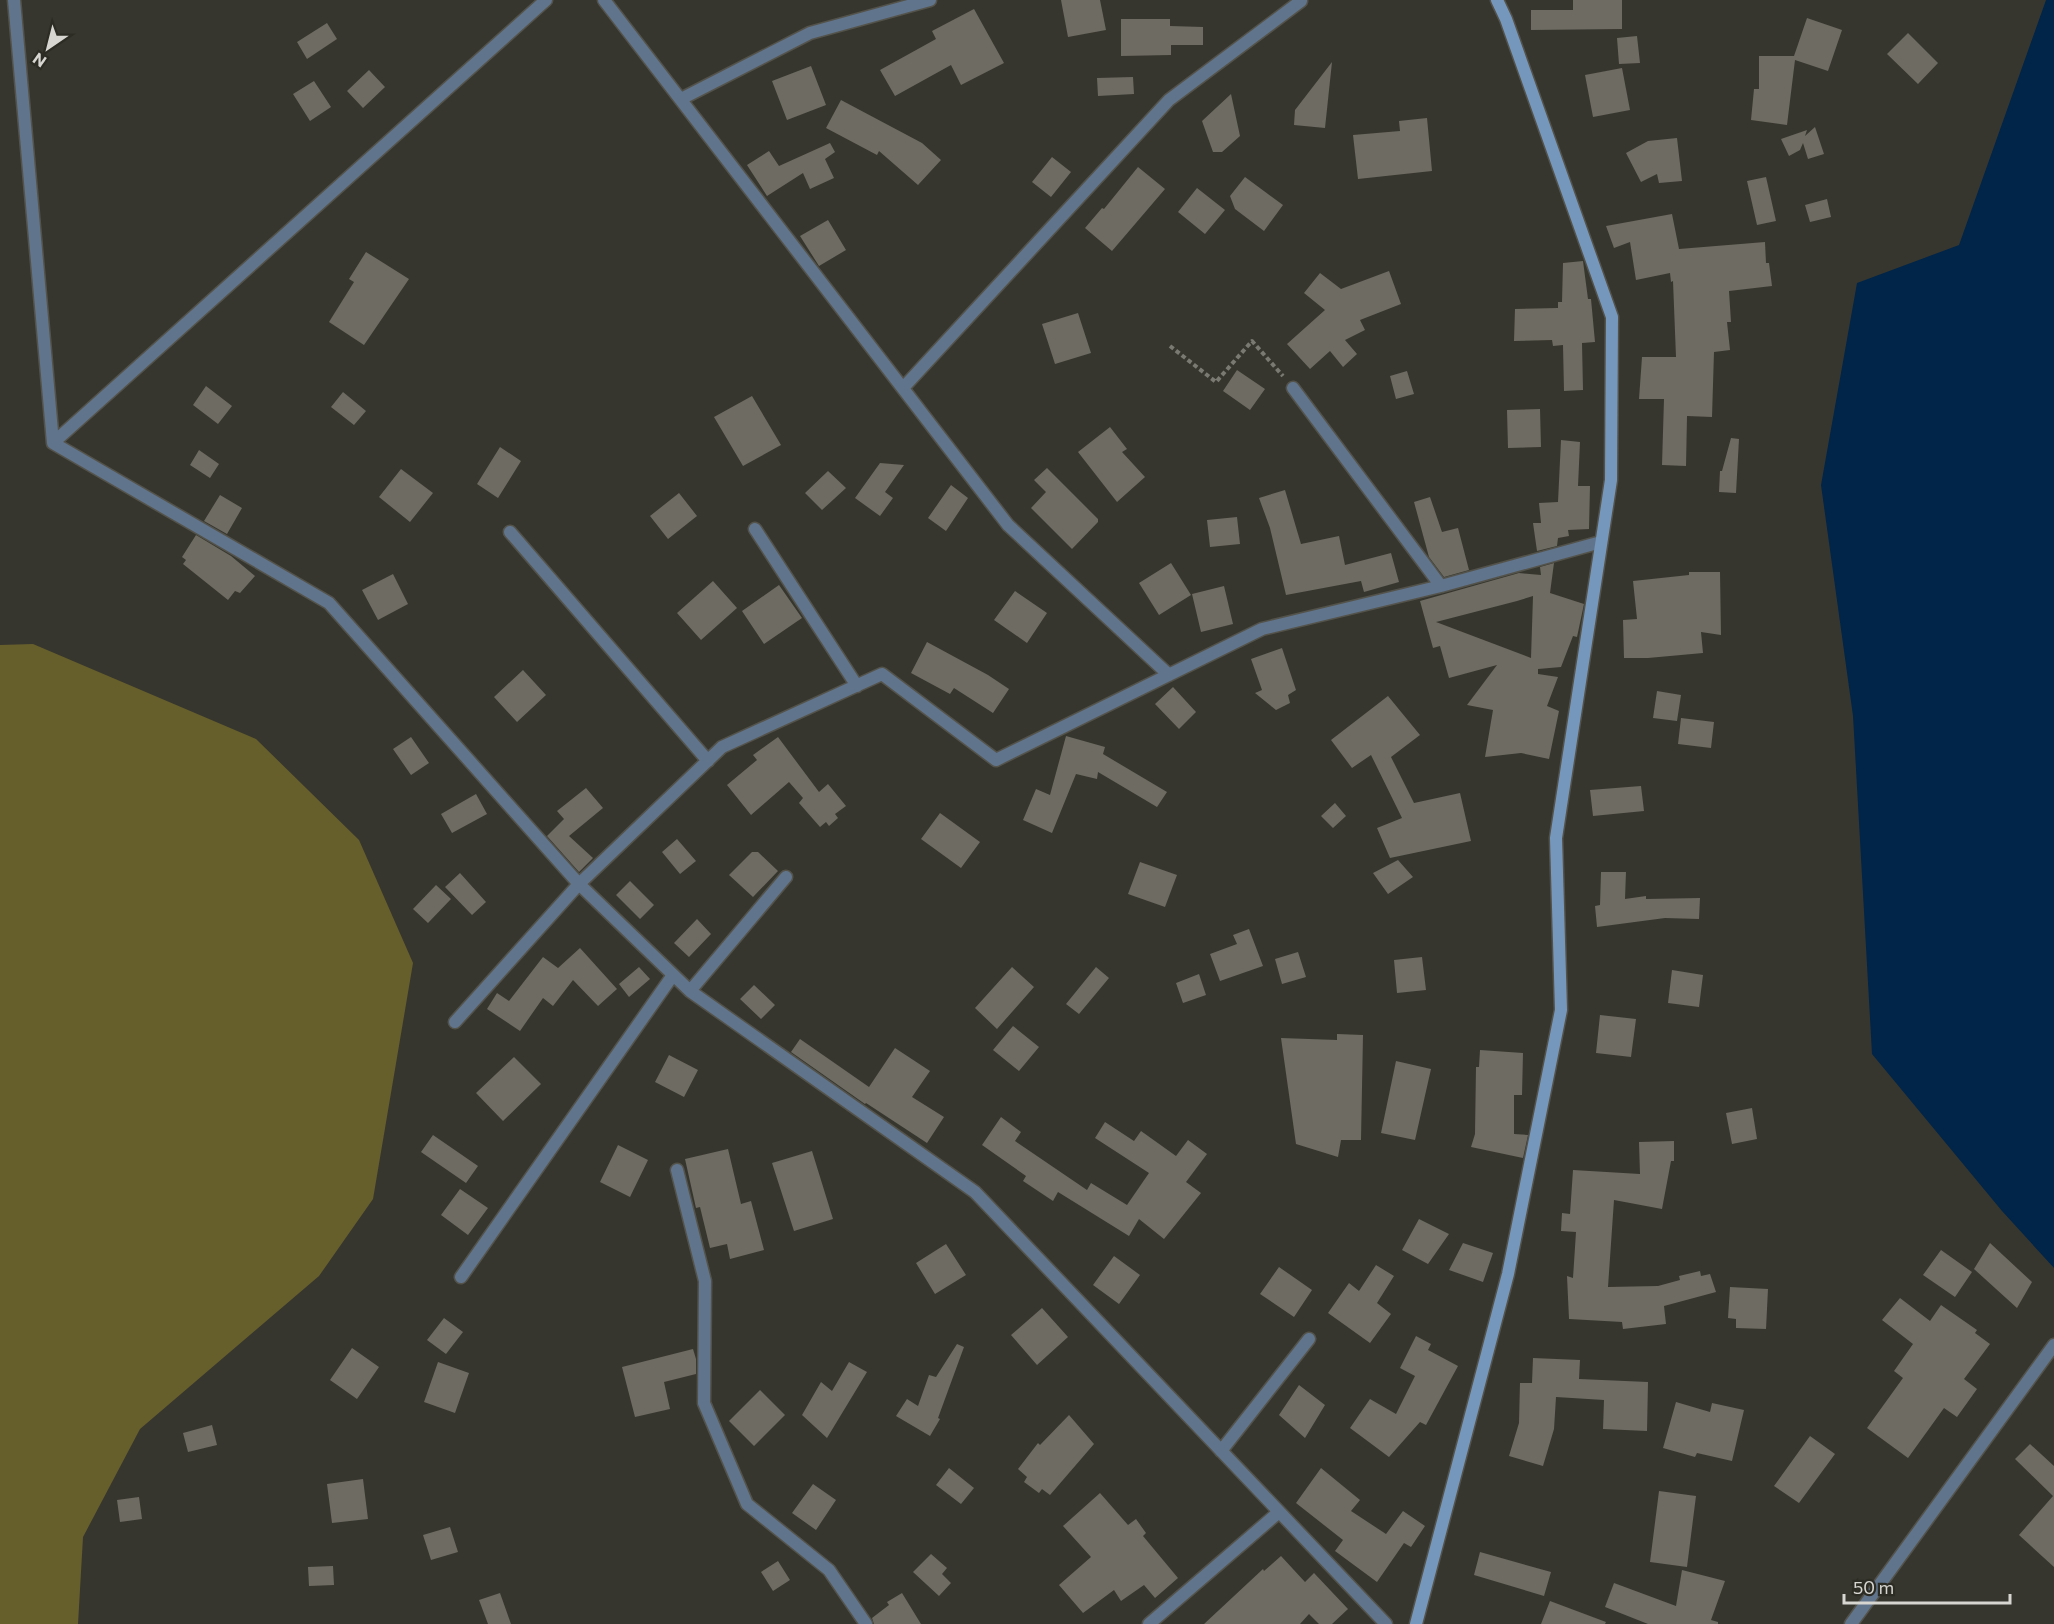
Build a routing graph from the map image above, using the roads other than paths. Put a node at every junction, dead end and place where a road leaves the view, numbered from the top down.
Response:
1 (14, 0) edge
2 (546, 0) edge
3 (604, 0) edge
4 (930, 0) edge
5 (1300, 0) edge
6 (1306, 0) edge
7 (1497, 0) edge
8 (681, 99) junction
9 (903, 388) junction
10 (1293, 388) road end
11 (53, 443) junction
12 (755, 529) dead end
13 (510, 532) dead end
14 (1601, 542) junction
15 (1441, 586) junction
16 (1169, 675) junction
17 (857, 686) junction
18 (708, 761) junction
19 (786, 877) dead end
20 (579, 884) junction
21 (673, 975) junction
22 (690, 991) junction
23 (455, 1022) dead end
24 (677, 1170) dead end
25 (460, 1277) dead end
26 (1309, 1339) dead end
27 (2054, 1345) edge
28 (1221, 1451) junction
29 (1279, 1512) junction
30 (866, 1624) edge
31 (1149, 1624) edge
32 (1386, 1624) edge
33 (1416, 1624) edge
34 (1851, 1624) edge

1 - 11 street
2 - 11 street
3 - 8 street
4 - 8 street
5 - 6 street
5 - 9 street
7 - 14 main road
8 - 9 street
9 - 16 street
10 - 15 street
11 - 20 street
12 - 17 street
13 - 18 street
14 - 15 street
14 - 33 main road
15 - 16 street
16 - 17 street
17 - 18 street
18 - 20 street
19 - 22 street
20 - 21 street
20 - 23 street
21 - 22 street
21 - 25 street
22 - 28 street
24 - 30 street
26 - 28 street
27 - 34 street
28 - 29 street
29 - 31 street
29 - 32 street

